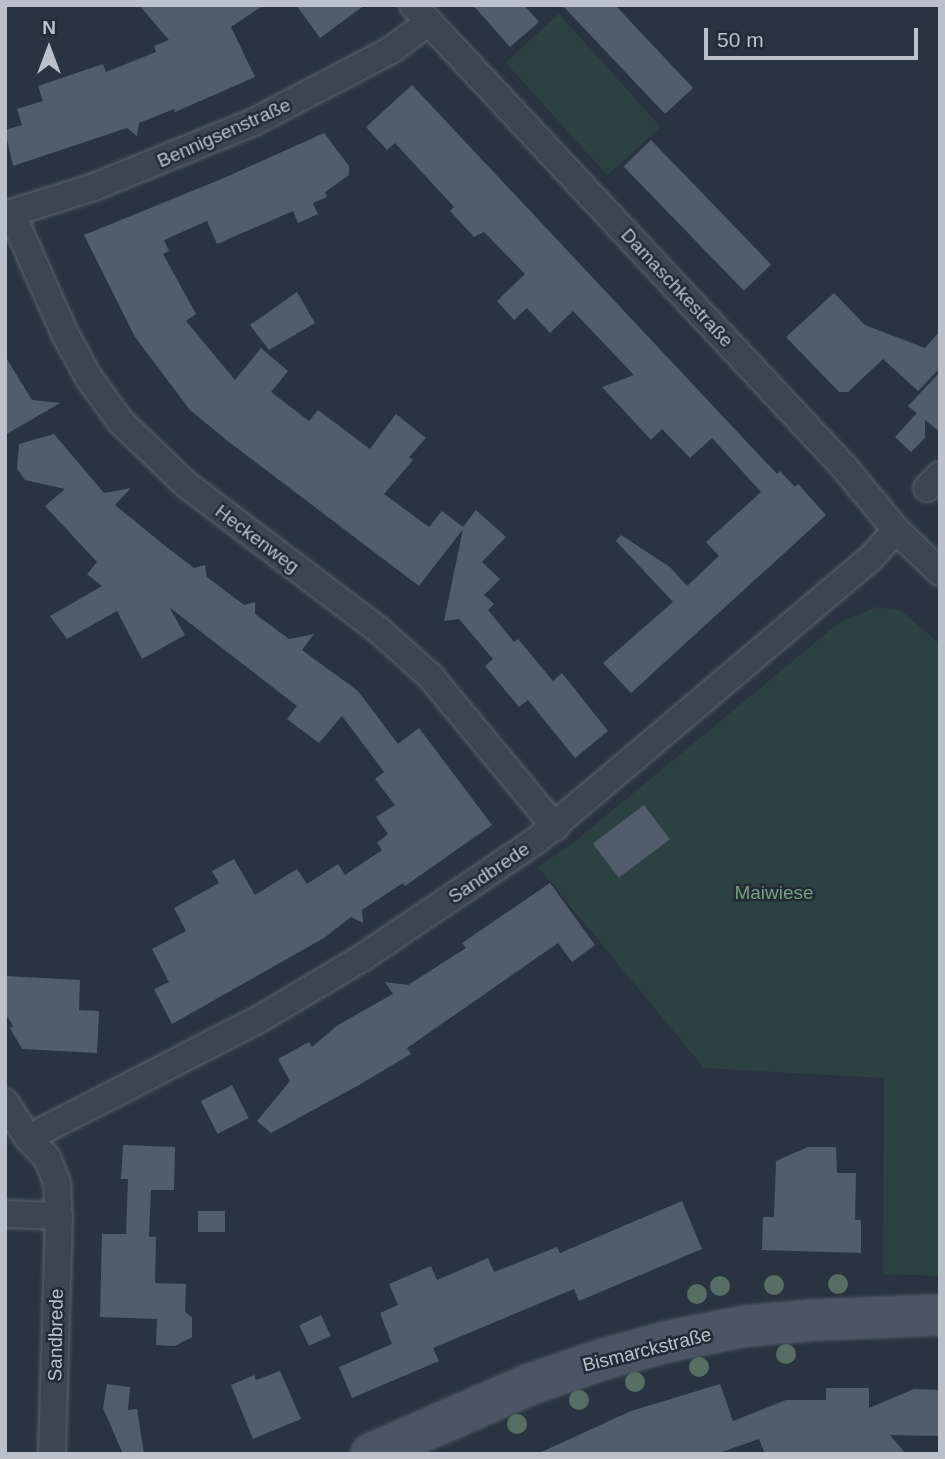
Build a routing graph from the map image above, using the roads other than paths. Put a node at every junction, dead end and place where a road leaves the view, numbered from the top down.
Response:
1 (421, 14) edge
2 (8, 214) edge
3 (896, 530) junction
4 (940, 572) edge
5 (555, 827) junction
6 (5, 1102) edge
7 (28, 1138) junction
8 (5, 1214) edge
9 (59, 1216) junction
10 (940, 1315) edge
11 (52, 1454) edge
12 (371, 1454) edge

1 - 2 street, Bennigsenstraße
1 - 3 street, Damaschkestraße
2 - 5 street, Heckenweg
3 - 4 street, Damaschkestraße
3 - 5 street, Sandbrede
5 - 7 street, Sandbrede
6 - 7 street
7 - 9 street
8 - 9 street
9 - 11 street, Sandbrede
10 - 12 main road, Bismarckstraße

